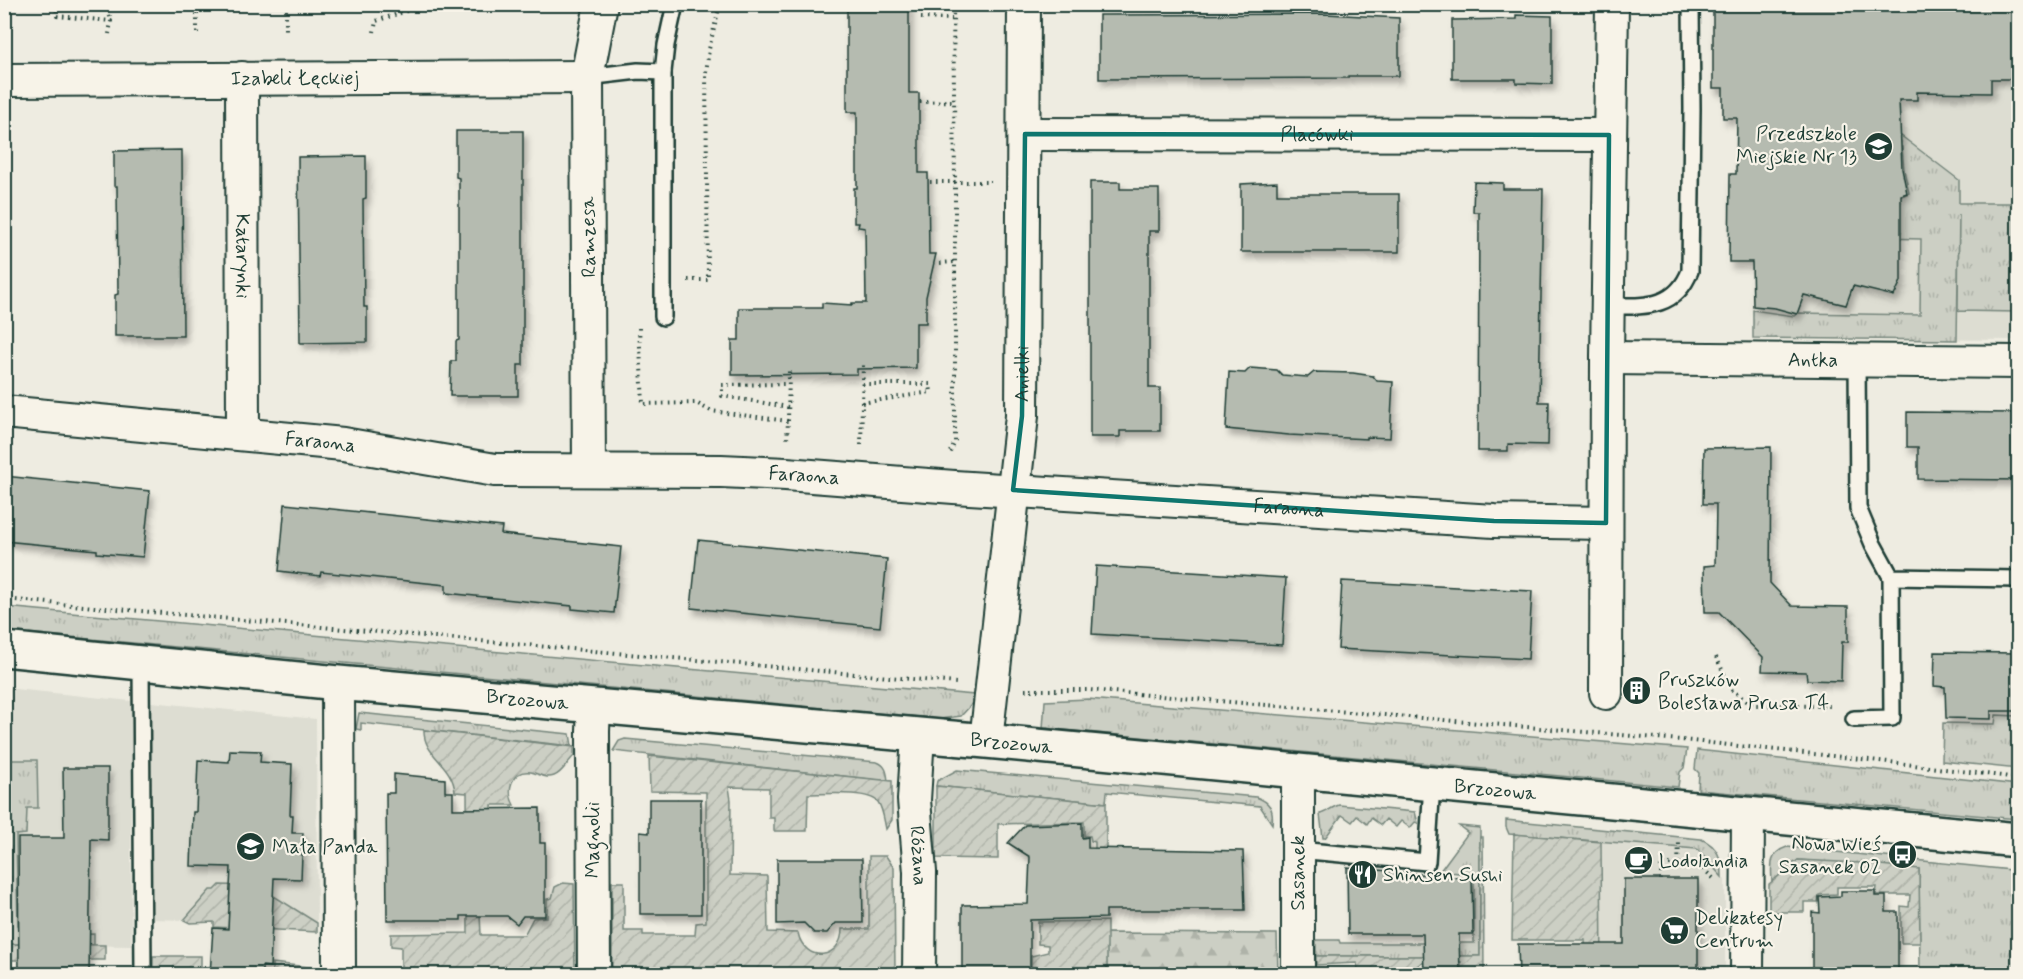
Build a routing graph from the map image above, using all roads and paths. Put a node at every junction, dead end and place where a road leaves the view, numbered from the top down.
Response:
1 (56, 4) edge
2 (107, 4) edge
3 (197, 4) edge
4 (286, 4) edge
5 (428, 4) edge
6 (601, 4) edge
7 (675, 4) edge
8 (720, 4) edge
9 (953, 4) edge
10 (1024, 4) edge
11 (1612, 4) edge
12 (1691, 4) edge
13 (921, 18) dead end
14 (952, 19) junction
15 (111, 21) junction
16 (286, 31) dead end
17 (374, 32) dead end
18 (197, 33) dead end
19 (109, 34) dead end
20 (663, 72) junction
21 (587, 77) junction
22 (242, 78) junction
23 (4, 80) edge
24 (954, 101) junction
25 (920, 102) dead end
26 (1024, 134) junction
27 (1609, 135) junction
28 (930, 182) dead end
29 (955, 182) junction
30 (1024, 183) junction
31 (955, 262) junction
32 (940, 263) dead end
33 (680, 280) dead end
34 (1607, 306) junction
35 (663, 317) dead end
36 (639, 325) dead end
37 (647, 325) dead end
38 (1607, 358) junction
39 (1857, 359) junction
40 (2019, 362) edge
41 (863, 365) dead end
42 (789, 370) dead end
43 (788, 384) junction
44 (863, 384) junction
45 (862, 404) junction
46 (788, 407) junction
47 (4, 412) edge
48 (788, 421) dead end
49 (243, 433) junction
50 (947, 458) dead end
51 (589, 470) junction
52 (861, 479) junction
53 (1013, 490) junction
54 (1606, 523) junction
55 (1891, 577) junction
56 (2019, 579) edge
57 (4, 599) edge
58 (4, 649) edge
59 (1716, 657) dead end
60 (141, 664) junction
61 (338, 683) junction
62 (966, 684) dead end
63 (1021, 689) dead end
64 (1606, 693) dead end
65 (594, 706) junction
66 (1841, 706) dead end
67 (1854, 719) dead end
68 (918, 736) junction
69 (986, 741) junction
70 (1298, 772) junction
71 (2019, 778) edge
72 (1432, 784) junction
73 (1748, 814) junction
74 (2019, 840) edge
75 (1678, 849) dead end
76 (1298, 850) junction
77 (1678, 863) junction
78 (1661, 880) dead end
79 (1717, 882) dead end
80 (143, 975) edge
81 (339, 975) edge
82 (594, 975) edge
83 (919, 975) edge
84 (1298, 975) edge
85 (1748, 975) edge

1 - 15 path
2 - 15 path
3 - 18 path
4 - 16 path
5 - 17 path
6 - 21 street, Ramzesa
7 - 20 lane
8 - 33 path
9 - 14 path
10 - 26 street, Anielki
11 - 27 street
12 - 34 lane
13 - 14 path
14 - 24 path
15 - 19 path
20 - 21 lane
20 - 35 lane
21 - 22 street, Izabeli Łęckiej
21 - 51 street, Ramzesa
22 - 23 street, Izabeli Łęckiej
22 - 49 street, Katarynki
24 - 25 path
24 - 29 path
26 - 27 street, Placówki
26 - 30 street, Anielki
27 - 34 street
28 - 29 path
29 - 30 path
29 - 31 path
30 - 53 street, Anielki
31 - 32 path
31 - 50 path
34 - 38 street
36 - 37 path
38 - 39 street, Antka
38 - 54 street
39 - 40 street, Antka
39 - 55 lane
41 - 44 path
42 - 43 path
43 - 46 path
43 - 46 path
44 - 45 path
44 - 45 path
45 - 52 path
46 - 48 path
47 - 49 street, Faraona
49 - 51 street, Faraona
51 - 52 street, Faraona
52 - 53 street, Faraona
53 - 54 street, Faraona
53 - 69 street, Anielki
54 - 64 street
55 - 56 lane
55 - 67 lane
57 - 62 path
58 - 60 street, Brzozowa
59 - 66 path
60 - 61 street, Brzozowa
60 - 80 lane
61 - 65 street, Brzozowa
61 - 81 street
63 - 71 path
65 - 68 street, Brzozowa
65 - 82 street, Magnolii
68 - 69 street, Brzozowa
68 - 83 street, Różana
69 - 70 street, Brzozowa
70 - 72 street, Brzozowa
70 - 76 street, Sasanek
72 - 73 street, Brzozowa
72 - 76 lane
73 - 74 street, Brzozowa
73 - 85 street
75 - 77 path
76 - 84 street, Sasanek
77 - 78 path
77 - 79 path

